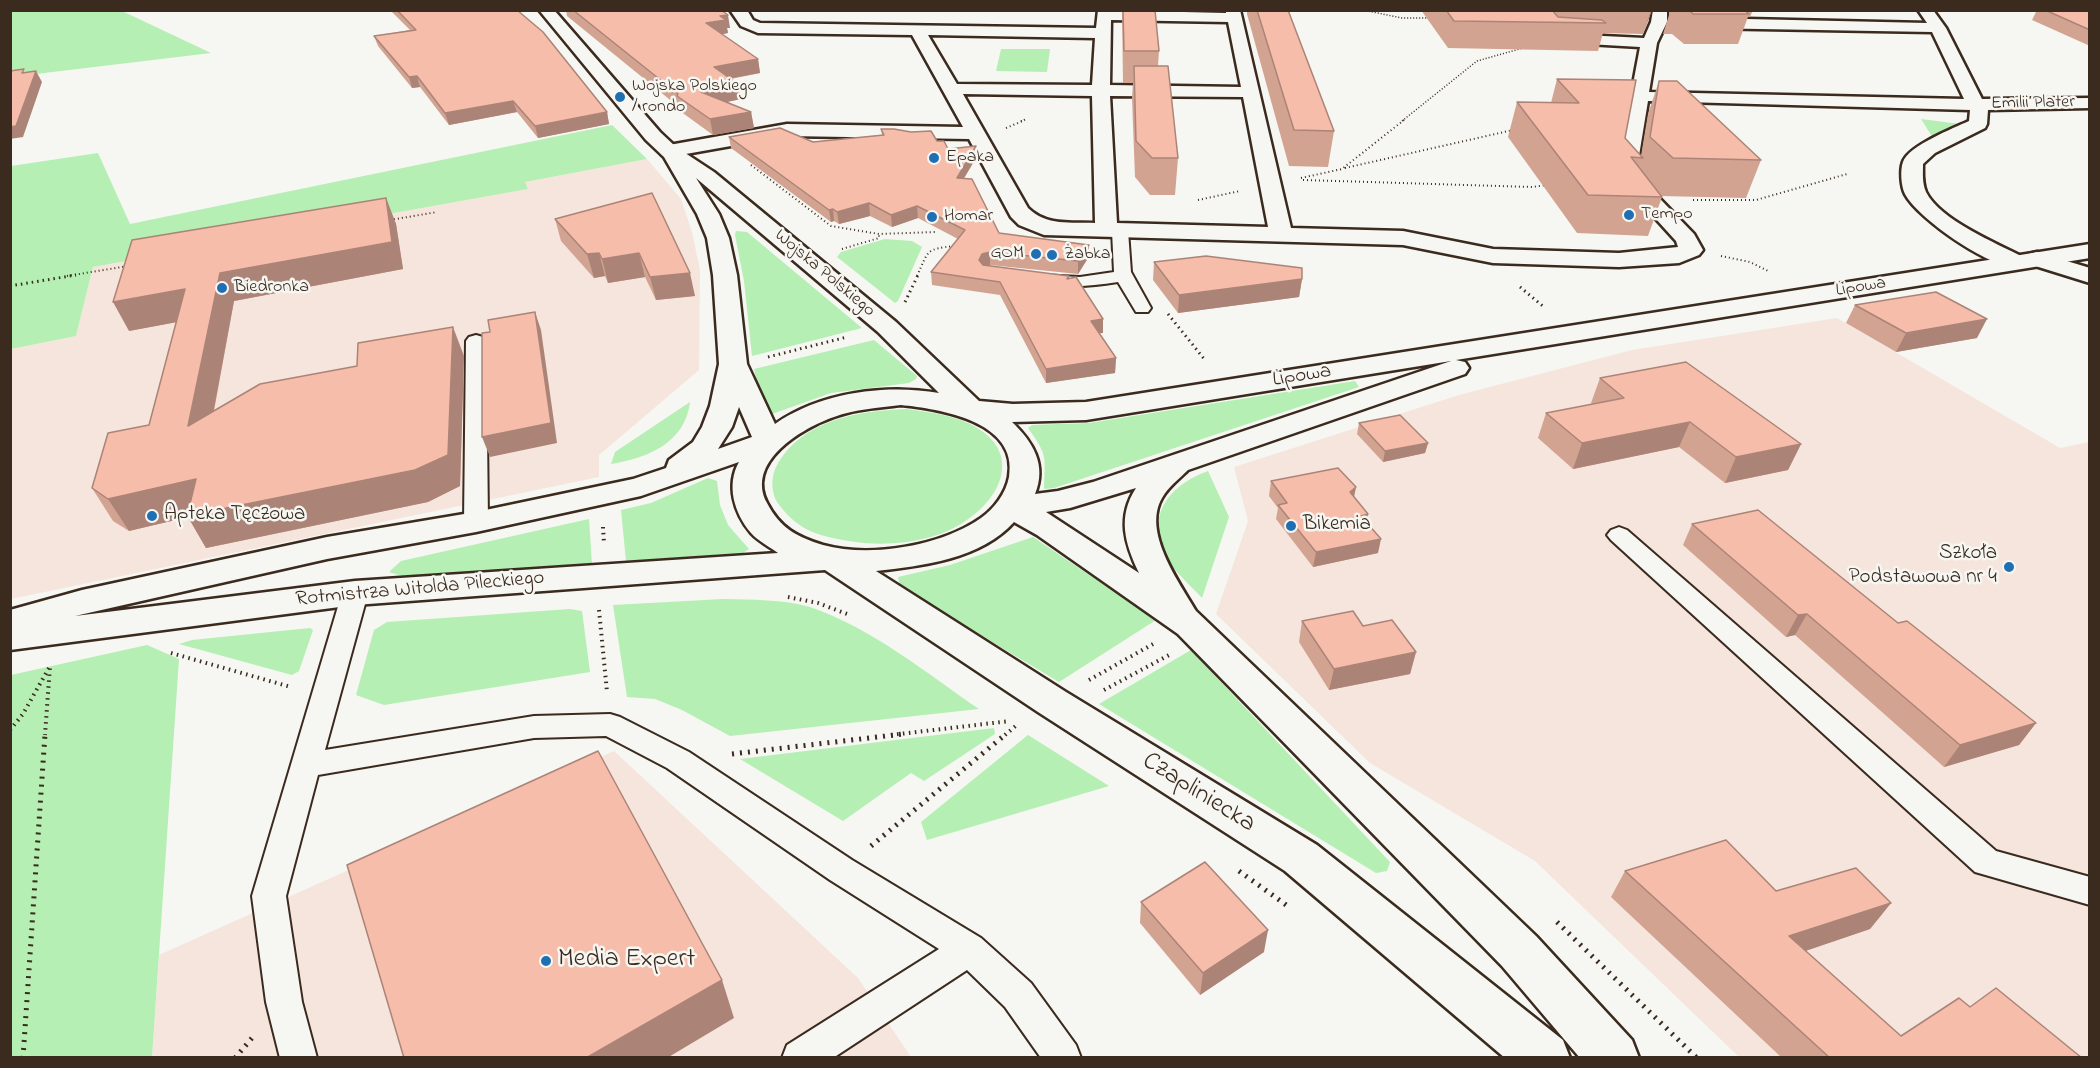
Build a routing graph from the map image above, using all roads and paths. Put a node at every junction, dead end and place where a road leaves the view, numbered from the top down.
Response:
1 (546, 10) edge
2 (737, 10) edge
3 (1363, 10) edge
4 (1532, 10) edge
5 (1925, 10) edge
6 (1234, 14) edge
7 (1437, 18) dead end
8 (1668, 19) edge
9 (1104, 20) edge
10 (1938, 27) junction
11 (922, 32) junction
12 (1558, 39) junction
13 (1649, 43) junction
14 (953, 89) junction
15 (1101, 90) junction
16 (1251, 92) junction
17 (1641, 96) junction
18 (2090, 103) edge
19 (1977, 105) junction
20 (1519, 129) edge
21 (974, 133) junction
22 (669, 151) junction
23 (744, 160) edge
24 (1342, 169) junction
25 (1847, 174) dead end
26 (1554, 184) edge
27 (1645, 197) junction
28 (437, 212) dead end
29 (380, 222) edge
30 (1114, 231) junction
31 (936, 232) edge
32 (879, 234) junction
33 (1281, 234) junction
34 (957, 245) edge
35 (1691, 250) junction
36 (2090, 250) edge
37 (835, 252) dead end
38 (2026, 261) junction
39 (137, 264) edge
40 (1769, 272) dead end
41 (1025, 276) edge
42 (1123, 276) junction
43 (2090, 276) edge
44 (10, 286) edge
45 (905, 302) dead end
46 (1142, 308) dead end
47 (1167, 313) dead end
48 (1632, 325) junction
49 (855, 335) dead end
50 (476, 341) dead end
51 (766, 357) dead end
52 (1207, 363) dead end
53 (733, 364) junction
54 (970, 409) junction
55 (770, 441) junction
56 (1178, 463) junction
57 (642, 487) junction
58 (1012, 507) junction
59 (476, 522) junction
60 (603, 526) dead end
61 (1619, 536) dead end
62 (605, 550) dead end
63 (831, 558) junction
64 (356, 593) junction
65 (784, 597) dead end
66 (598, 600) dead end
67 (858, 618) dead end
68 (10, 622) edge
69 (1171, 636) junction
70 (10, 637) edge
71 (170, 652) dead end
72 (61, 664) dead end
73 (50, 666) junction
74 (40, 668) dead end
75 (1083, 683) dead end
76 (1098, 693) dead end
77 (324, 696) junction
78 (610, 725) junction
79 (10, 730) edge
80 (678, 760) junction
81 (306, 765) junction
82 (1232, 866) dead end
83 (841, 870) junction
84 (2090, 891) edge
85 (1290, 908) dead end
86 (969, 949) junction
87 (23, 1058) edge
88 (299, 1058) edge
89 (800, 1058) edge
90 (1063, 1058) edge
91 (1545, 1058) edge
92 (1614, 1058) edge

1 - 22 street, Wojska Polskiego
2 - 11 street
3 - 7 path
4 - 12 street
5 - 10 street
6 - 9 street
6 - 16 street
8 - 10 street
8 - 13 street
9 - 11 street
9 - 15 street
10 - 19 street
11 - 14 street
12 - 13 street
12 - 24 path
13 - 17 street
14 - 15 street
14 - 21 street
15 - 16 street
15 - 30 street
16 - 33 street
17 - 19 street, Emilii Plater
17 - 27 street
18 - 19 street, Emilii Plater
19 - 38 street
20 - 24 path
21 - 22 street
21 - 30 street
22 - 53 street, Wojska Polskiego
22 - 54 street, Wojska Polskiego
23 - 32 path
24 - 26 path
25 - 27 path
27 - 35 street
28 - 29 path
30 - 33 street
30 - 42 lane
31 - 32 path
32 - 37 path
33 - 35 street
34 - 45 path
35 - 40 path
36 - 38 street, Lipowa
38 - 43 street
38 - 48 street, Lipowa
39 - 44 path
41 - 42 lane
42 - 46 lane
47 - 52 path
48 - 54 street, Lipowa
48 - 56 street, Lipowa
49 - 51 path
50 - 59 lane
53 - 55 street, Wojska Polskiego
53 - 57 street
54 - 55 street
54 - 58 street
55 - 57 street
55 - 63 street
56 - 58 street, Lipowa
56 - 69 street
57 - 59 street
58 - 63 street
58 - 69 street
59 - 68 street
60 - 62 path
61 - 84 lane
63 - 64 street, Rotmistrza Witolda Pileckiego
63 - 91 street, Czapliniecka
64 - 70 street, Rotmistrza Witolda Pileckiego
64 - 77 lane
65 - 67 path
66 - 78 path
69 - 75 path
69 - 76 path
69 - 92 street
71 - 77 path
72 - 73 path
73 - 74 path
73 - 79 path
73 - 87 path
77 - 81 lane
78 - 80 lane
78 - 81 lane
80 - 83 lane
80 - 83 path
81 - 88 lane
82 - 85 path
83 - 86 lane
86 - 89 lane
86 - 90 lane

